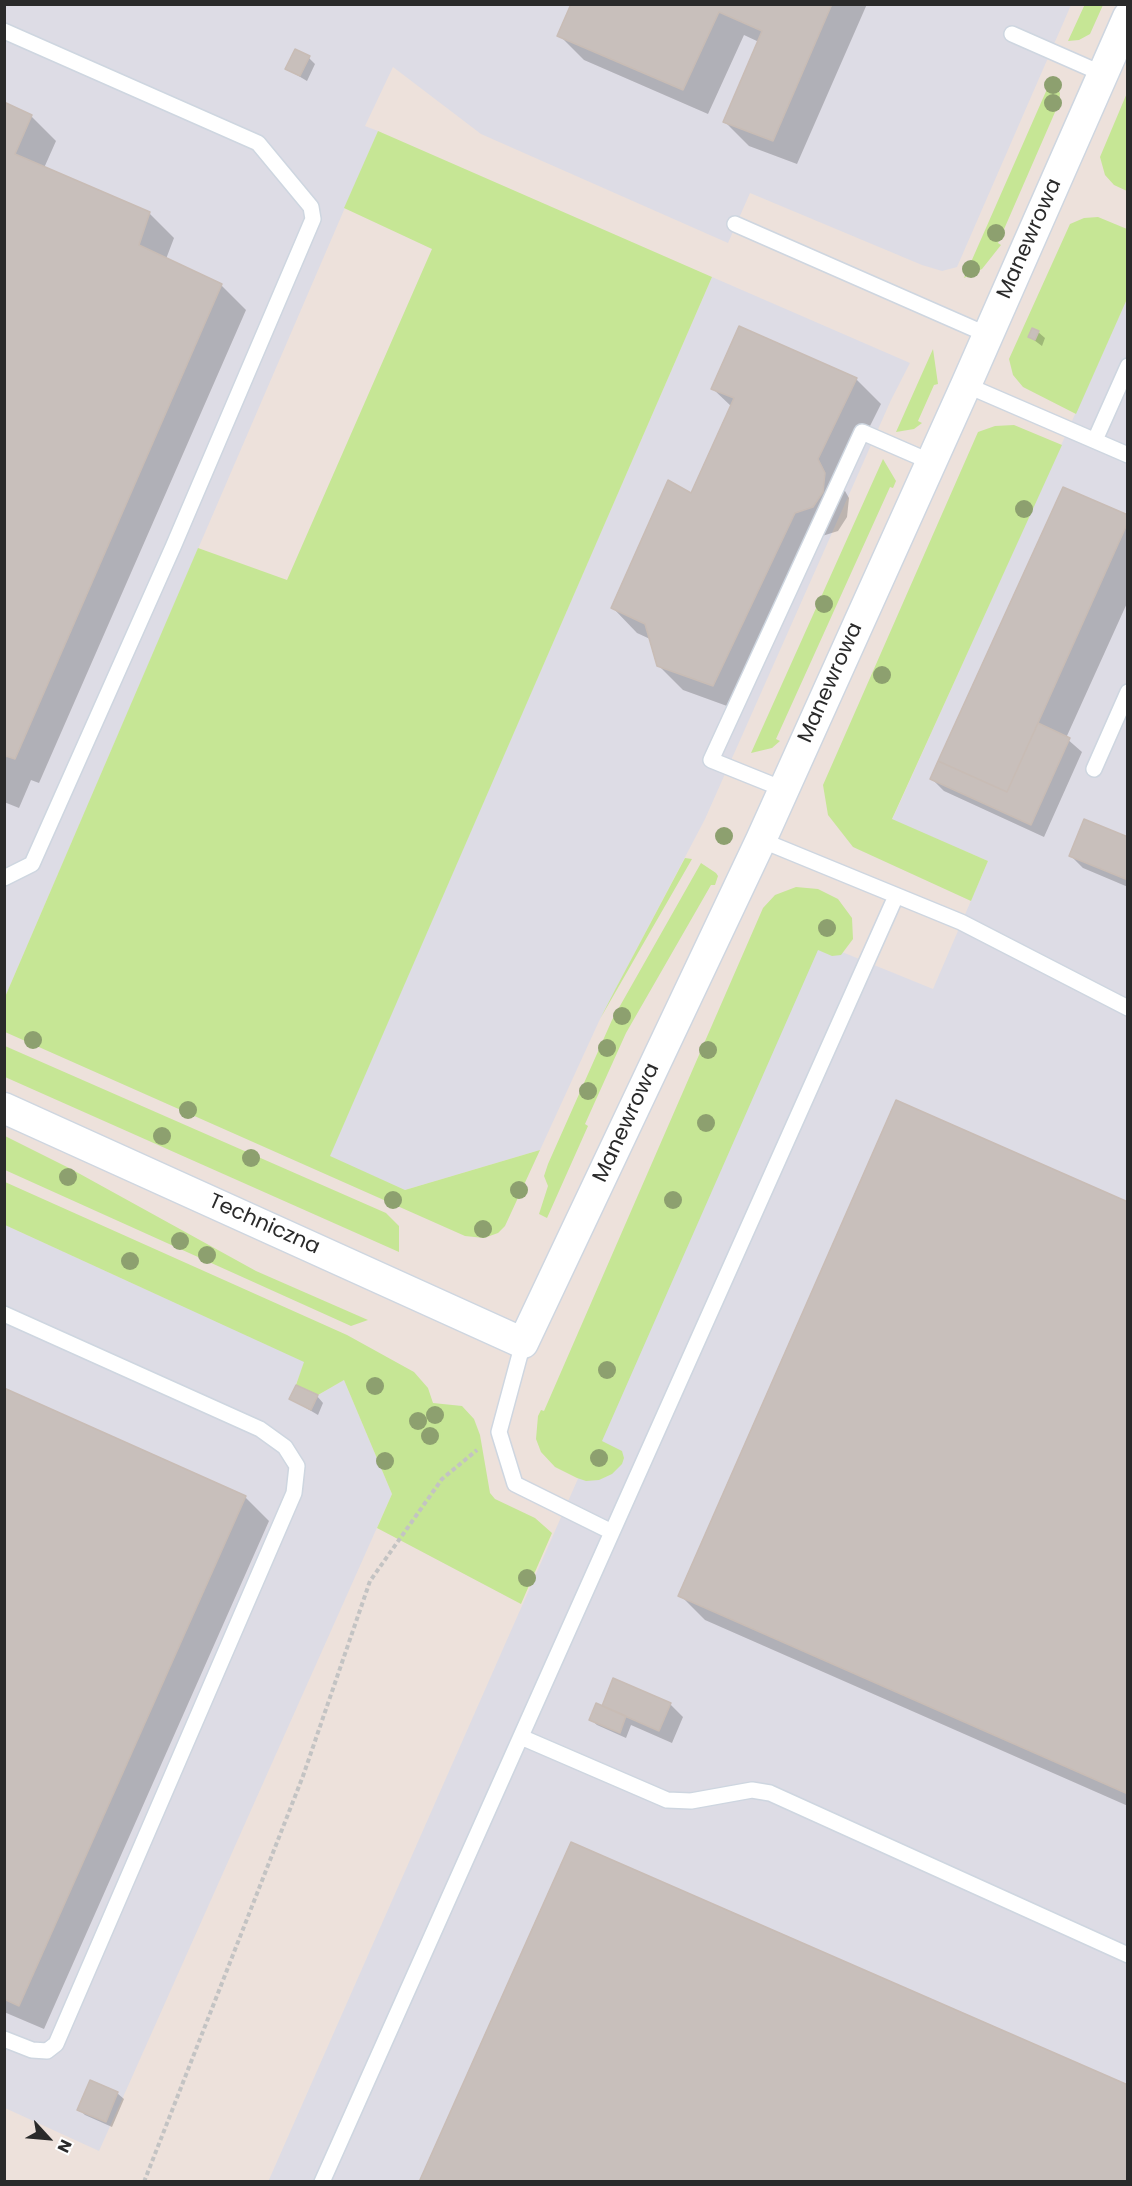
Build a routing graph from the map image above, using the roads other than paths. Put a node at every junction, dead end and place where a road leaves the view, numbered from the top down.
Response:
1 (1128, 16) edge
2 (4, 31) edge
3 (1012, 34) dead end
4 (1103, 74) junction
5 (735, 224) dead end
6 (988, 335) junction
7 (1128, 366) edge
8 (966, 385) junction
9 (1095, 440) junction
10 (1128, 455) edge
11 (931, 462) junction
12 (1128, 692) edge
13 (1094, 769) dead end
14 (783, 789) junction
15 (761, 840) junction
16 (4, 878) edge
17 (896, 896) junction
18 (1128, 1008) edge
19 (4, 1108) edge
20 (4, 1314) edge
21 (523, 1343) junction
22 (612, 1532) junction
23 (521, 1737) junction
24 (1128, 1955) edge
25 (4, 2039) edge
26 (322, 2181) edge

1 - 4 street, Manewrowa
2 - 16 lane
3 - 4 lane
4 - 6 street, Manewrowa
5 - 6 lane
6 - 8 street, Manewrowa
7 - 9 lane
8 - 9 lane
8 - 11 street, Manewrowa
9 - 10 lane
11 - 14 street, Manewrowa
11 - 14 lane
12 - 13 lane
14 - 15 street, Manewrowa
15 - 17 lane
15 - 21 street, Manewrowa
17 - 18 lane
17 - 22 lane
19 - 21 street, Techniczna
20 - 25 lane
21 - 22 lane
22 - 23 lane
23 - 24 lane
23 - 26 lane

